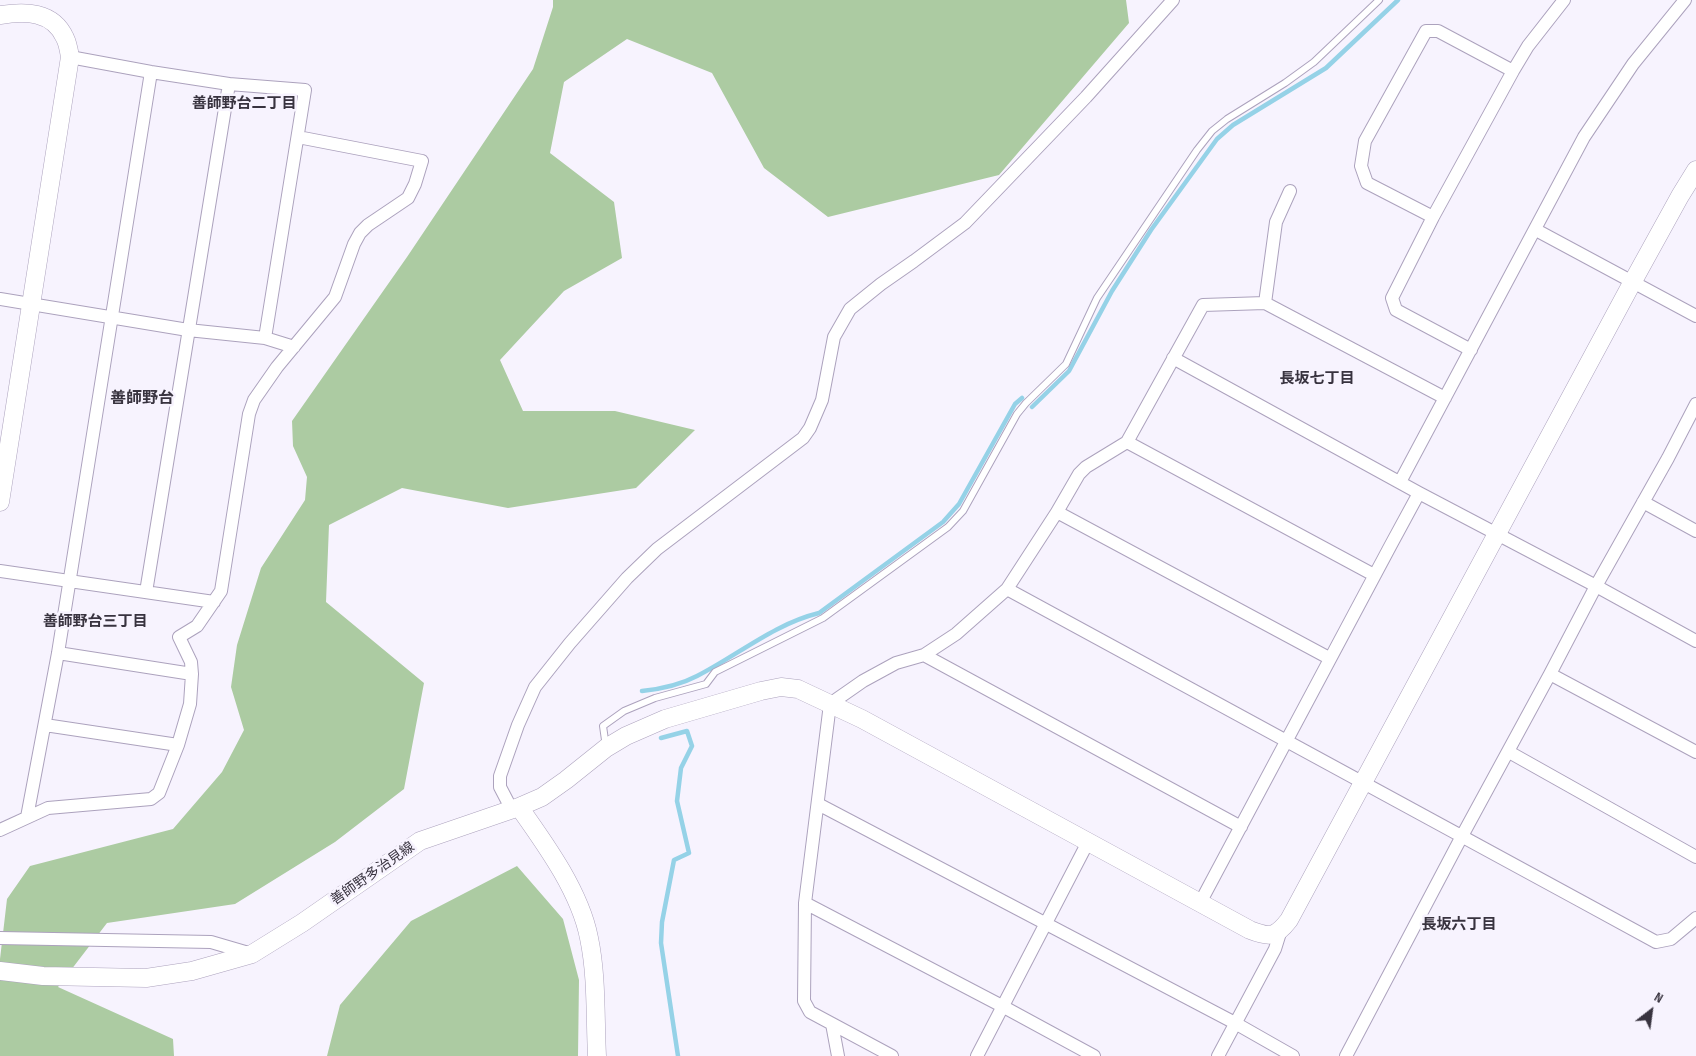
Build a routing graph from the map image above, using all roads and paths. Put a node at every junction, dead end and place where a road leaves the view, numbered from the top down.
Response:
1 (1173, 0) edge
2 (1379, 0) edge
3 (1564, 0) edge
4 (1686, 0) edge
5 (0, 15) edge
6 (70, 57) junction
7 (1512, 71) junction
8 (151, 72) junction
9 (229, 84) junction
10 (298, 137) junction
11 (1696, 170) edge
12 (1290, 191) dead end
13 (1433, 217) junction
14 (1536, 230) junction
15 (1632, 283) junction
16 (0, 299) edge
17 (1265, 303) junction
18 (30, 304) junction
19 (1696, 316) edge
20 (112, 317) junction
21 (188, 330) junction
22 (265, 338) junction
23 (294, 347) junction
24 (1470, 350) junction
25 (1172, 358) junction
26 (1445, 398) junction
27 (1696, 404) edge
28 (1693, 418) edge
29 (1127, 442) junction
30 (1400, 482) junction
31 (1419, 492) junction
32 (0, 502) edge
33 (1643, 502) junction
34 (1057, 512) junction
35 (1696, 531) edge
36 (1497, 535) junction
37 (0, 571) edge
38 (1374, 575) junction
39 (69, 581) junction
40 (1596, 586) junction
41 (1007, 589) junction
42 (146, 592) junction
43 (214, 602) junction
44 (1696, 641) edge
45 (58, 653) junction
46 (924, 655) junction
47 (1329, 658) junction
48 (192, 674) junction
49 (1550, 674) junction
50 (830, 704) junction
51 (45, 725) junction
52 (1286, 742) junction
53 (178, 745) junction
54 (606, 748) junction
55 (1508, 752) junction
56 (1696, 752) edge
57 (1363, 782) junction
58 (818, 804) junction
59 (516, 809) junction
60 (27, 817) junction
61 (1241, 827) junction
62 (0, 830) edge
63 (1462, 836) junction
64 (1088, 842) junction
65 (1696, 857) edge
66 (805, 903) junction
67 (1200, 903) junction
68 (1696, 918) edge
69 (1047, 924) junction
70 (1280, 932) junction
71 (0, 938) edge
72 (252, 954) junction
73 (0, 971) edge
74 (1002, 1006) junction
75 (1235, 1023) junction
76 (832, 1024) junction
77 (597, 1056) edge
78 (838, 1056) edge
79 (892, 1056) edge
80 (977, 1056) edge
81 (1094, 1056) edge
82 (1218, 1056) edge
83 (1293, 1056) edge
84 (1346, 1056) edge

1 - 59 street
2 - 54 lane
3 - 7 street
4 - 14 street
5 - 6 street
6 - 8 street
6 - 18 street
7 - 13 street
7 - 13 street
8 - 9 street
8 - 20 street
9 - 10 street
9 - 21 street
10 - 22 street
10 - 23 street
11 - 15 street
12 - 17 street
13 - 24 street
14 - 15 street
14 - 24 street
15 - 19 street
15 - 36 street
16 - 18 street
17 - 25 street
17 - 26 street
18 - 20 street
18 - 32 street
20 - 21 street
20 - 39 street
21 - 22 street
21 - 42 street
22 - 23 street
23 - 43 street
24 - 26 street
25 - 29 street
25 - 30 street
26 - 30 street
27 - 28 street
28 - 33 street
29 - 34 street
29 - 38 street
30 - 31 street
31 - 36 street
31 - 38 street
33 - 35 street
33 - 40 street
34 - 41 street
34 - 47 street
36 - 40 street
36 - 57 street
37 - 39 street
38 - 47 street
39 - 42 street
39 - 45 street
40 - 44 street
40 - 49 street
41 - 46 street
41 - 52 street
42 - 43 street
43 - 48 street
45 - 48 street
45 - 51 street
46 - 50 street
46 - 61 street
47 - 52 street
48 - 53 street
49 - 55 street
49 - 56 street
50 - 54 street, 善師野多治見線
50 - 58 street
50 - 64 street, 善師野多治見線
51 - 53 street
51 - 60 street
52 - 57 street
52 - 61 street
53 - 60 street
54 - 59 street, 善師野多治見線
55 - 63 street
55 - 65 street
57 - 63 street
57 - 70 street
58 - 66 street
58 - 69 street
59 - 72 street, 善師野多治見線
59 - 77 street
60 - 62 street
61 - 67 street
63 - 68 street
63 - 84 street
64 - 67 street, 善師野多治見線
64 - 69 street
66 - 74 street
66 - 76 street
67 - 70 street, 善師野多治見線
69 - 74 street
69 - 75 street
70 - 75 street
71 - 72 street
72 - 73 street, 善師野多治見線
74 - 80 street
74 - 81 street
75 - 82 street
75 - 83 street
76 - 78 street
76 - 79 street

